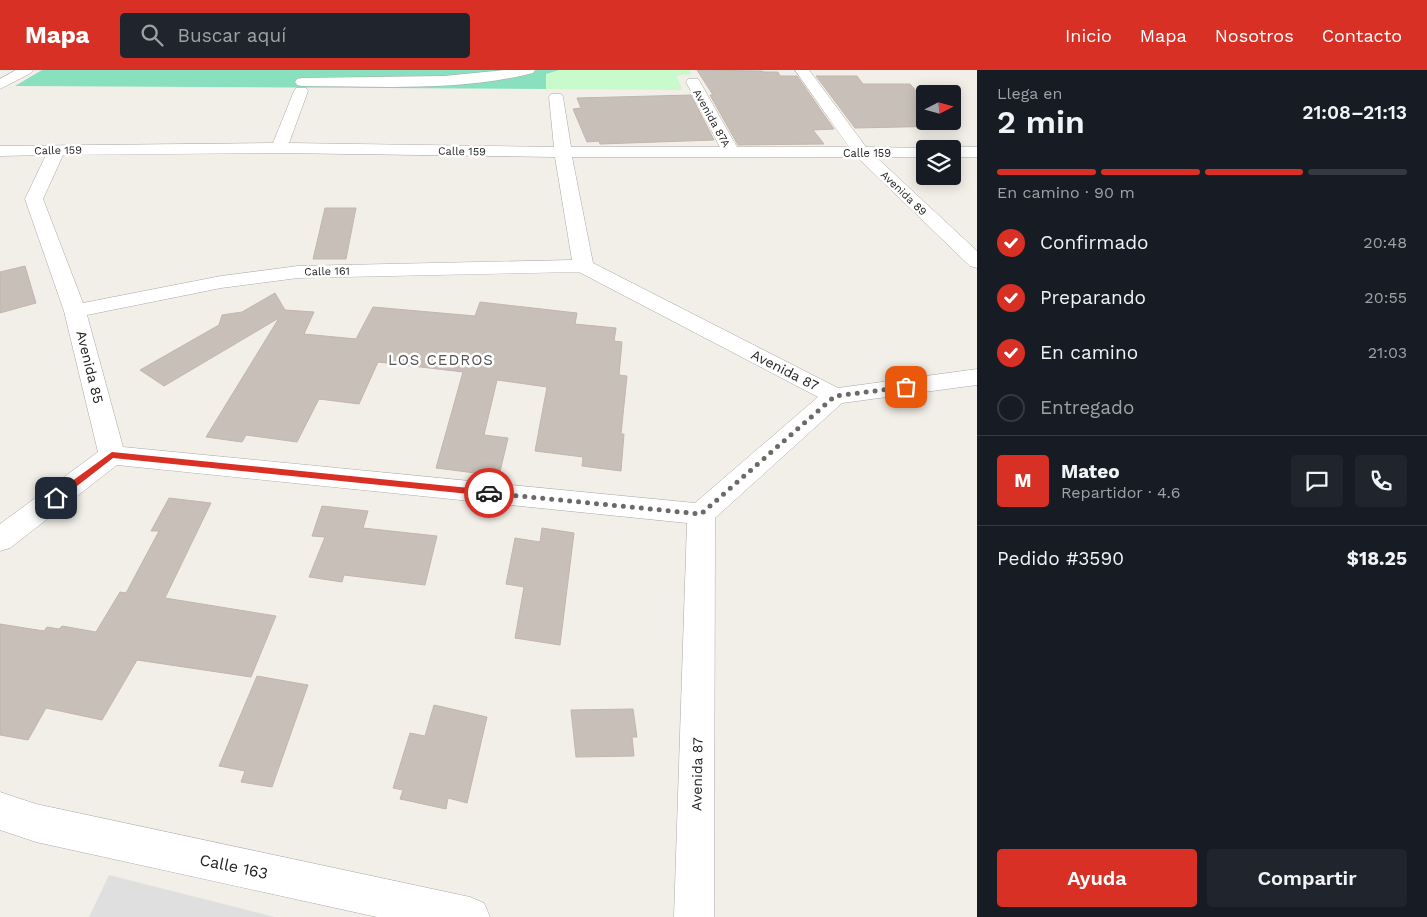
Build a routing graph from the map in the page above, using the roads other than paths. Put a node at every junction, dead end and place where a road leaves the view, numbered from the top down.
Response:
1 (26, 70) edge
2 (528, 70) edge
3 (802, 70) edge
4 (693, 82) dead end
5 (0, 85) edge
6 (556, 97) dead end
7 (280, 148) junction
8 (57, 150) junction
9 (0, 151) edge
10 (563, 152) junction
11 (916, 152) edge
12 (961, 152) edge
13 (977, 152) edge
14 (732, 153) junction
15 (862, 153) junction
16 (977, 262) edge
17 (583, 266) junction
18 (75, 311) junction
19 (977, 377) edge
20 (835, 396) junction
21 (112, 455) junction
22 (701, 514) junction
23 (0, 540) edge
24 (0, 811) edge
25 (470, 917) edge
26 (694, 917) edge

1 - 5 street
2 - 7 street
3 - 15 street, Avenida 89
4 - 14 street, Avenida 87A
6 - 10 street
7 - 8 street, Calle 159
7 - 10 street, Calle 159
8 - 9 street, Calle 159
8 - 18 street, Avenida 85
10 - 14 street, Calle 159
10 - 17 street
11 - 15 street, Calle 159
12 - 13 street
14 - 15 street, Calle 159
15 - 16 street, Avenida 89
17 - 18 street, Calle 161
17 - 20 street, Avenida 87
18 - 21 street, Avenida 85
19 - 20 street
20 - 22 street, Avenida 87
21 - 22 street
21 - 23 street
22 - 26 street, Avenida 87
24 - 25 street, Calle 163

